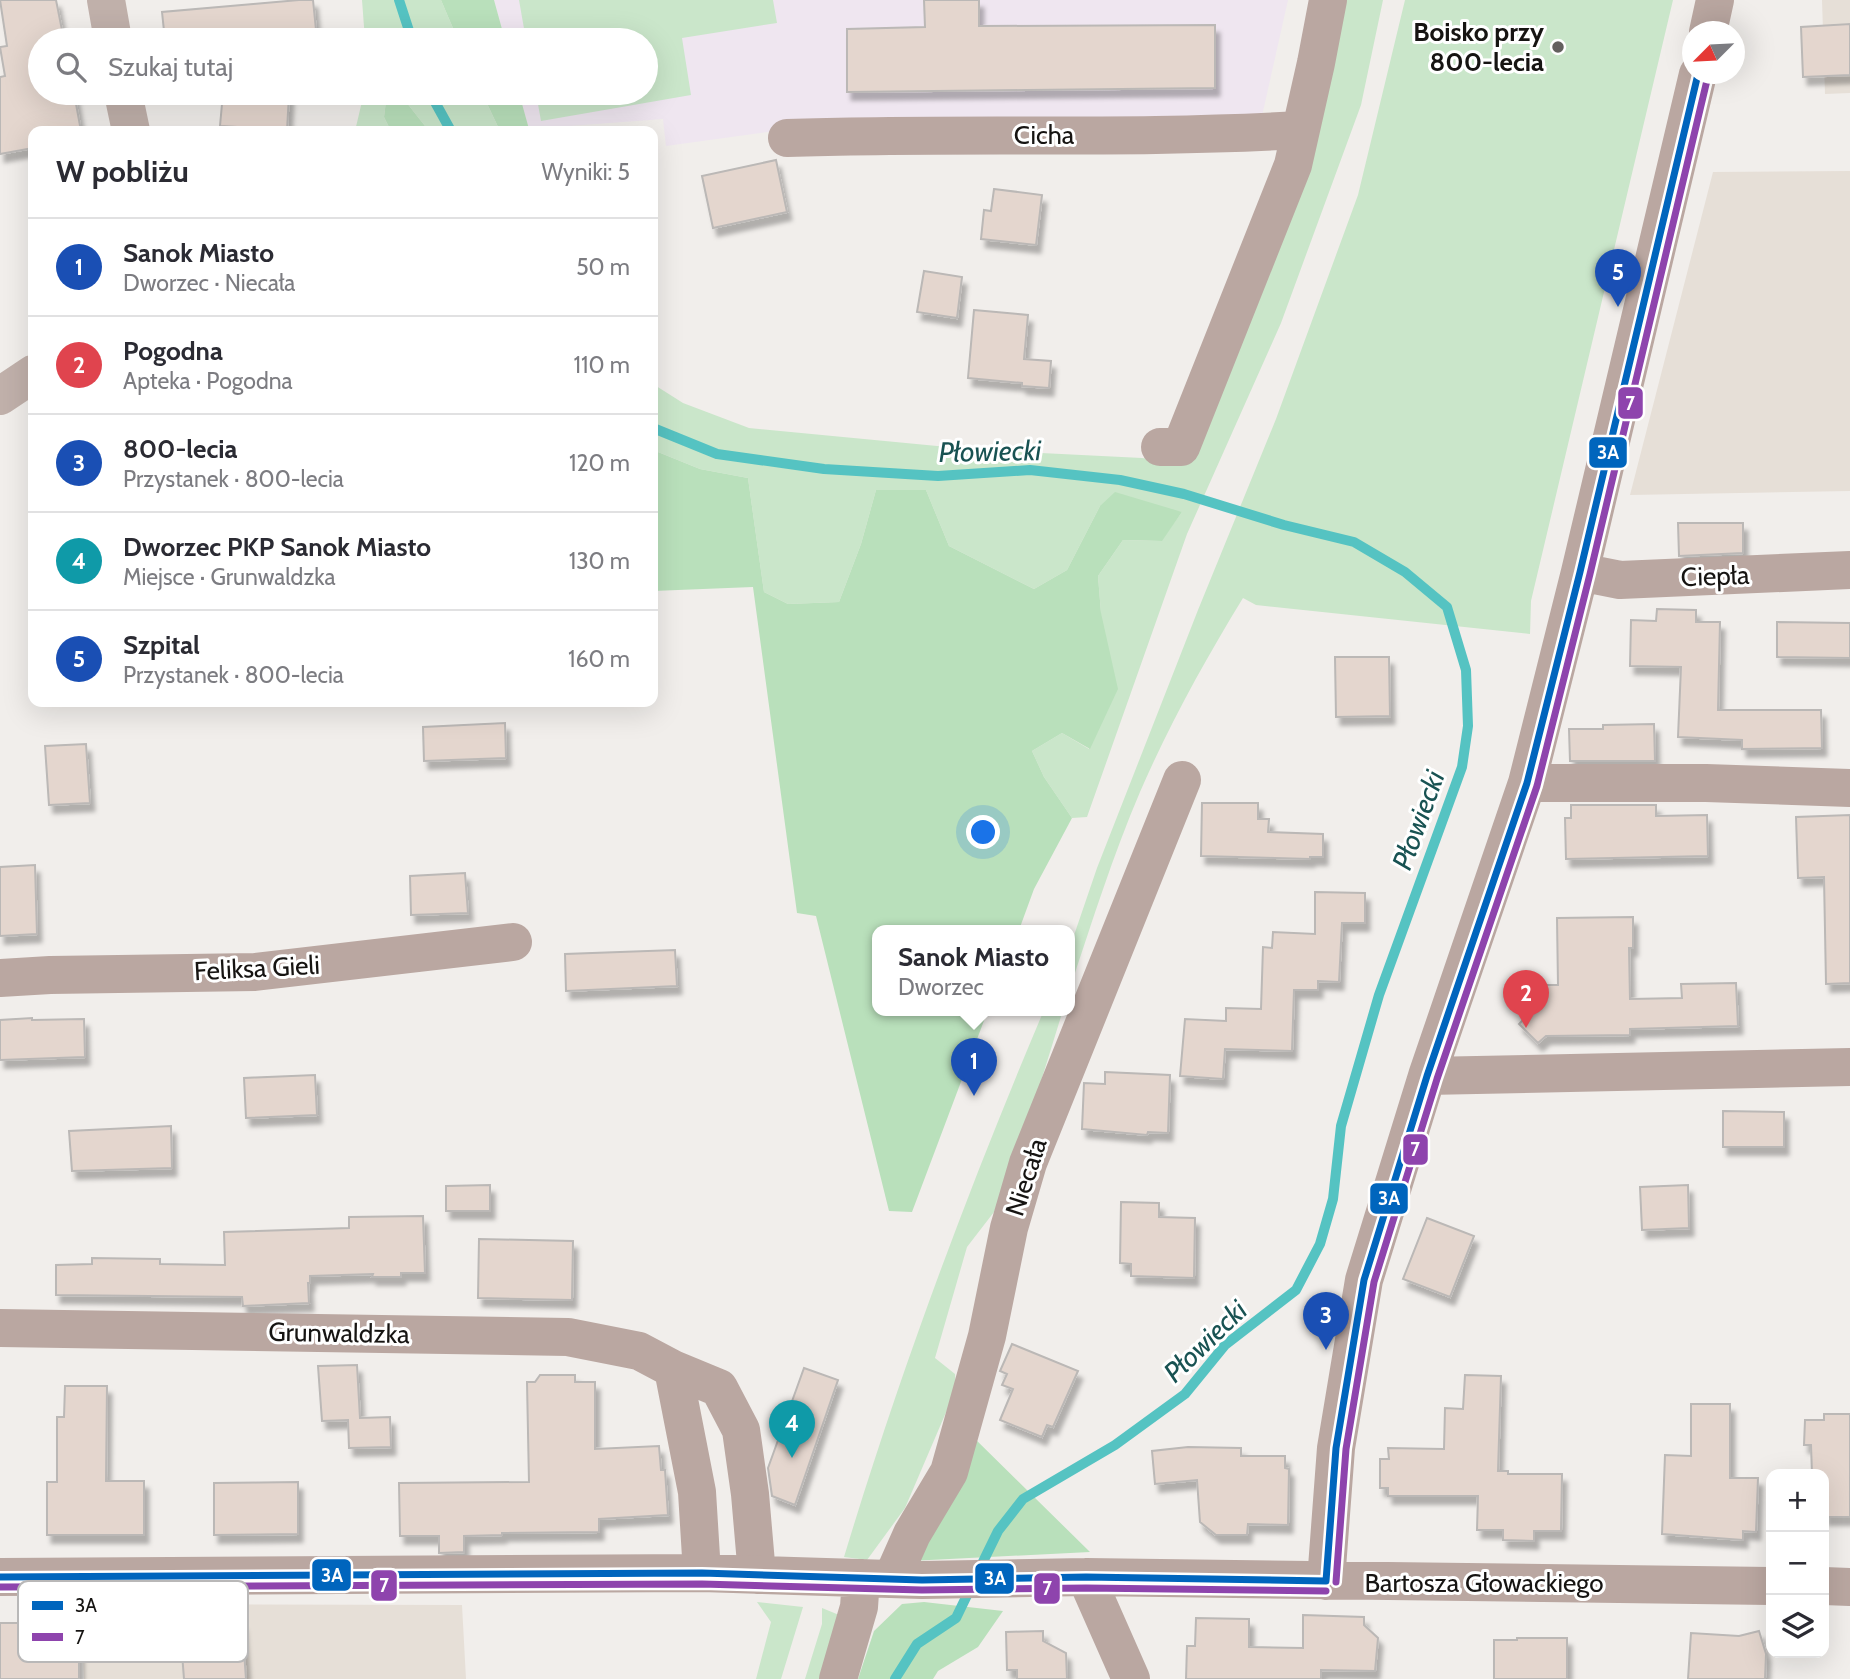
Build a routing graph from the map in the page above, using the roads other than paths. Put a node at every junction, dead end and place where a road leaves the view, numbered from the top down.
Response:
1 (106, 0) edge
2 (1328, 0) edge
3 (1715, 0) edge
4 (1710, 21) edge
5 (111, 28) edge
6 (1696, 84) edge
7 (126, 105) edge
8 (130, 126) edge
9 (1300, 130) junction
10 (787, 138) dead end
11 (28, 377) edge
12 (0, 396) edge
13 (1160, 447) dead end
14 (1850, 570) edge
15 (1580, 572) junction
16 (1182, 779) dead end
17 (1527, 783) junction
18 (1850, 788) edge
19 (513, 942) dead end
20 (0, 978) edge
21 (1850, 1067) edge
22 (1427, 1076) junction
23 (0, 1328) edge
24 (673, 1369) junction
25 (702, 1573) junction
26 (757, 1575) junction
27 (0, 1577) edge
28 (1086, 1577) junction
29 (892, 1579) junction
30 (1326, 1581) junction
31 (1766, 1586) edge
32 (1829, 1586) edge
33 (1850, 1587) edge
34 (838, 1679) edge
35 (1130, 1679) edge

1 - 5 street
2 - 9 street
3 - 4 street
6 - 15 street
7 - 8 street
9 - 10 street, Cicha
9 - 13 street
11 - 12 street
14 - 15 street, Ciepła
15 - 17 street
16 - 29 street, Niecała
17 - 18 street
17 - 22 street
19 - 20 street, Feliksa Gieli
21 - 22 street
22 - 30 street
23 - 24 street, Grunwaldzka
24 - 25 street
24 - 26 street, Grunwaldzka
25 - 26 street, Bartosza Głowackiego
25 - 27 street, Bartosza Głowackiego
26 - 29 street, Bartosza Głowackiego
28 - 29 street, Bartosza Głowackiego
28 - 30 street, Bartosza Głowackiego
28 - 35 street
29 - 34 street, Niecała
30 - 31 street, Bartosza Głowackiego
32 - 33 street

